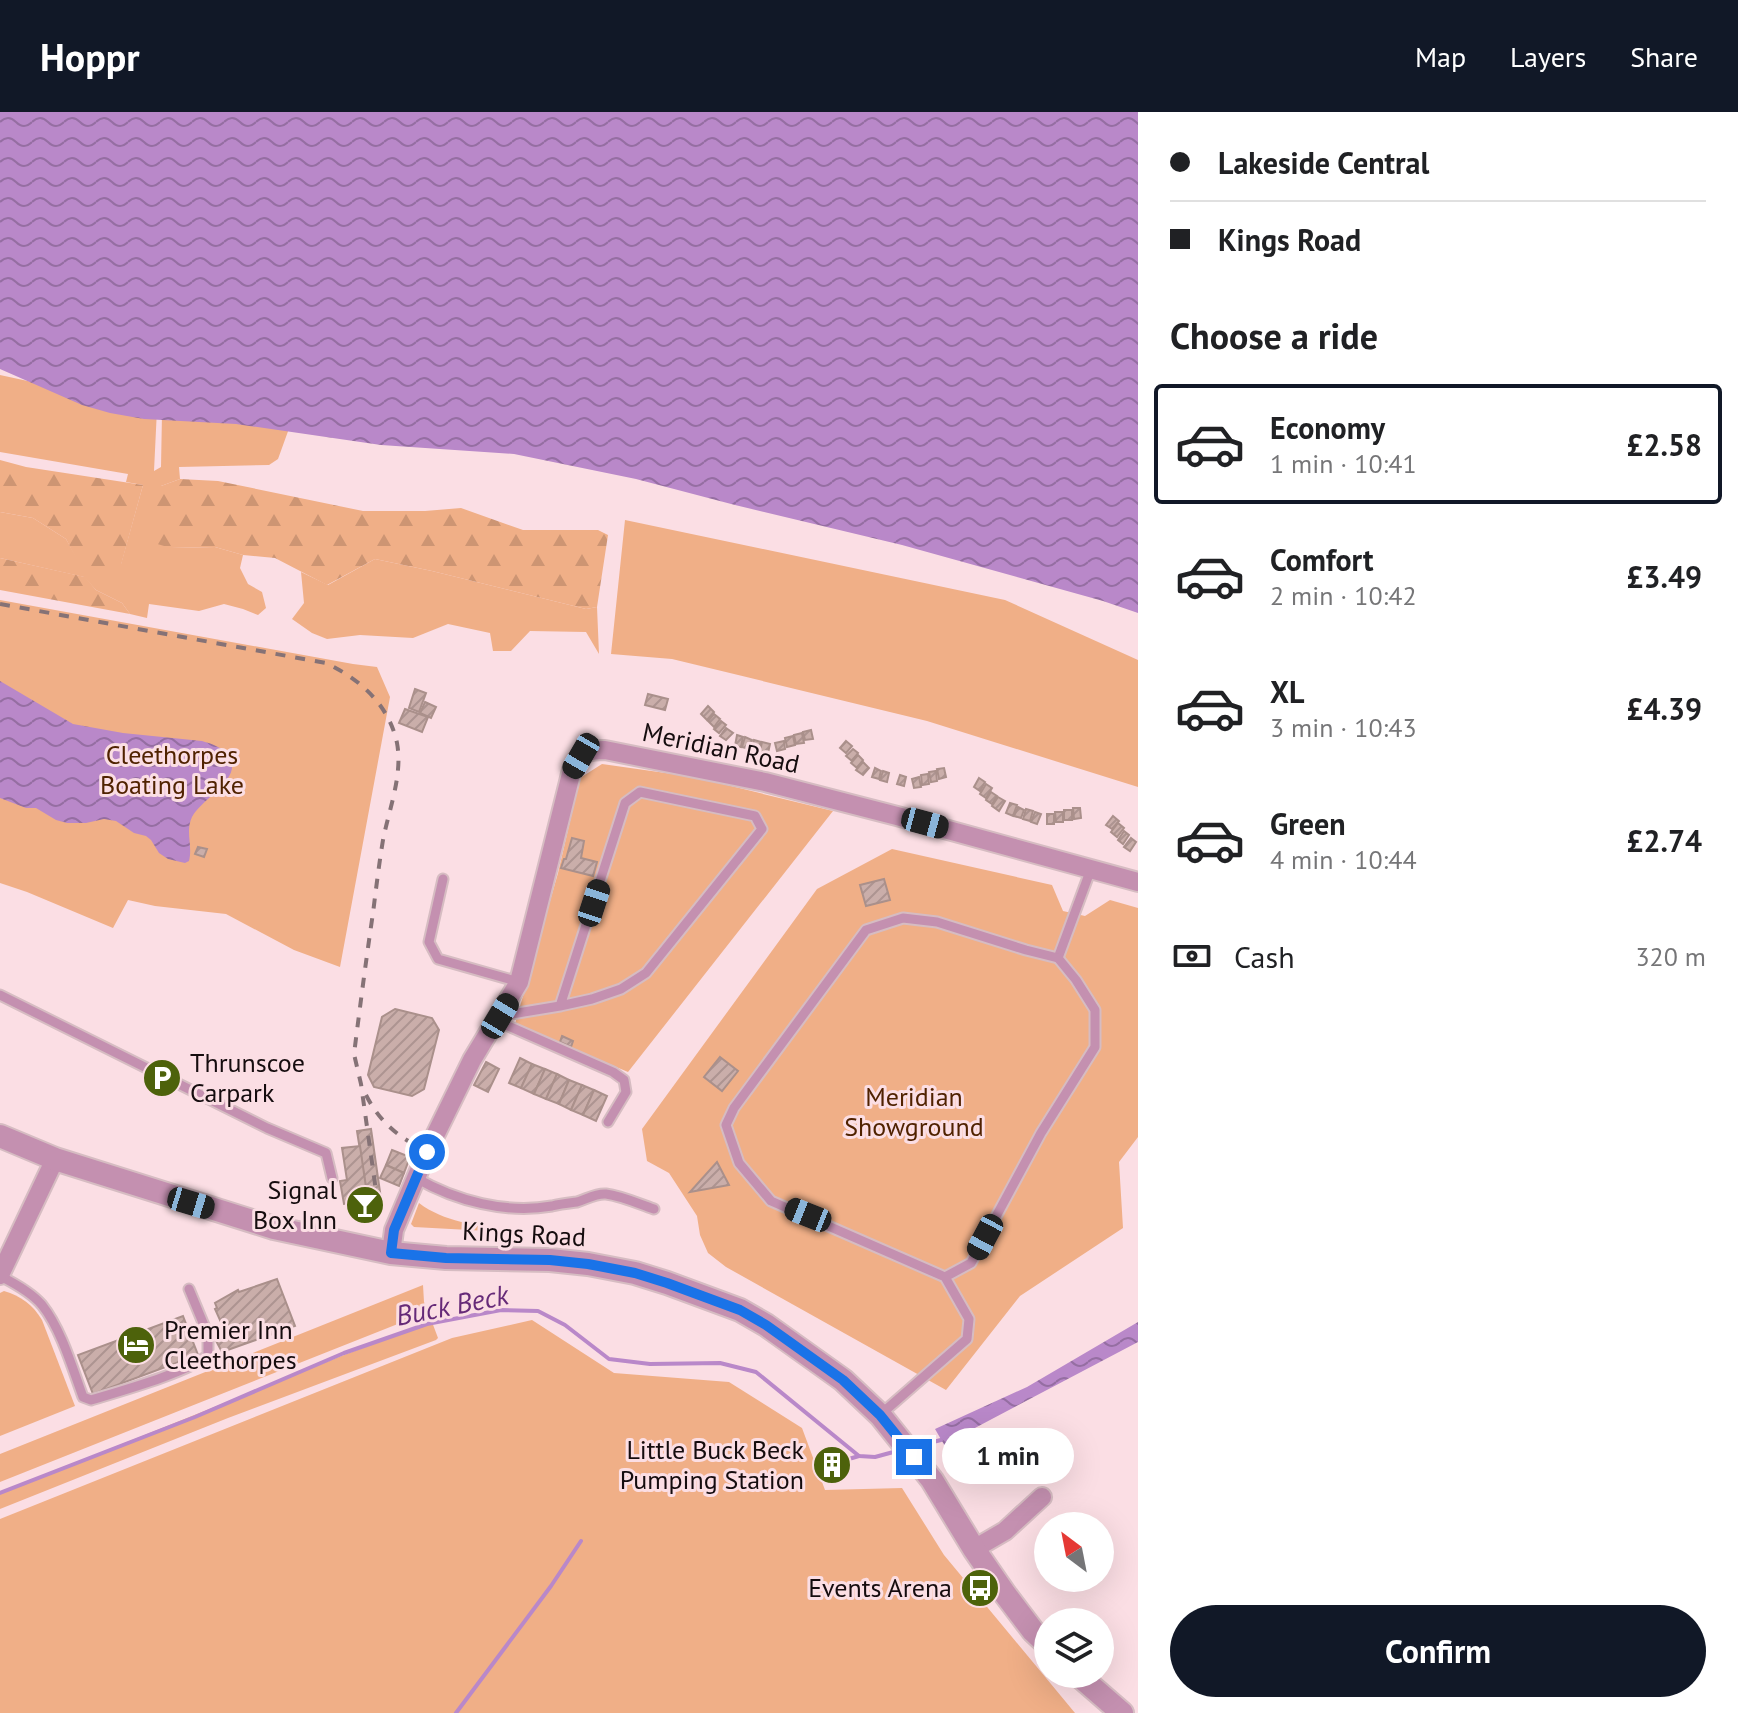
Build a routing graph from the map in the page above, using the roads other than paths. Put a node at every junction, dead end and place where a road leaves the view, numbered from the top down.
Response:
1 (1091, 869) junction
2 (443, 879) dead end
3 (1138, 882) edge
4 (1058, 958) junction
5 (519, 982) junction
6 (3, 996) edge
7 (560, 1006) junction
8 (0, 1008) edge
9 (498, 1018) junction
10 (608, 1122) dead end
11 (0, 1136) edge
12 (55, 1159) junction
13 (332, 1178) dead end
14 (416, 1178) junction
15 (654, 1209) dead end
16 (391, 1253) junction
17 (0, 1275) edge
18 (945, 1277) junction
19 (189, 1289) dead end
20 (880, 1415) junction
21 (1042, 1497) dead end
22 (974, 1549) junction
23 (1034, 1632) edge
24 (1093, 1688) edge
25 (1122, 1713) edge

1 - 3 street, Meridian Road
1 - 4 lane
1 - 5 street, Meridian Road
2 - 5 lane
4 - 18 lane
4 - 18 lane
5 - 9 street, Meridian Road
6 - 8 lane
6 - 13 lane
7 - 7 lane
7 - 9 lane
9 - 10 lane
9 - 14 street, Meridian Road
11 - 12 street, Kings Road
12 - 16 street, Kings Road
12 - 17 street
14 - 15 lane
14 - 16 street, Meridian Road
16 - 20 street, Kings Road
17 - 19 lane
18 - 20 lane
20 - 22 street, Kings Road
21 - 22 street
22 - 23 street, Kings Road
24 - 25 street

